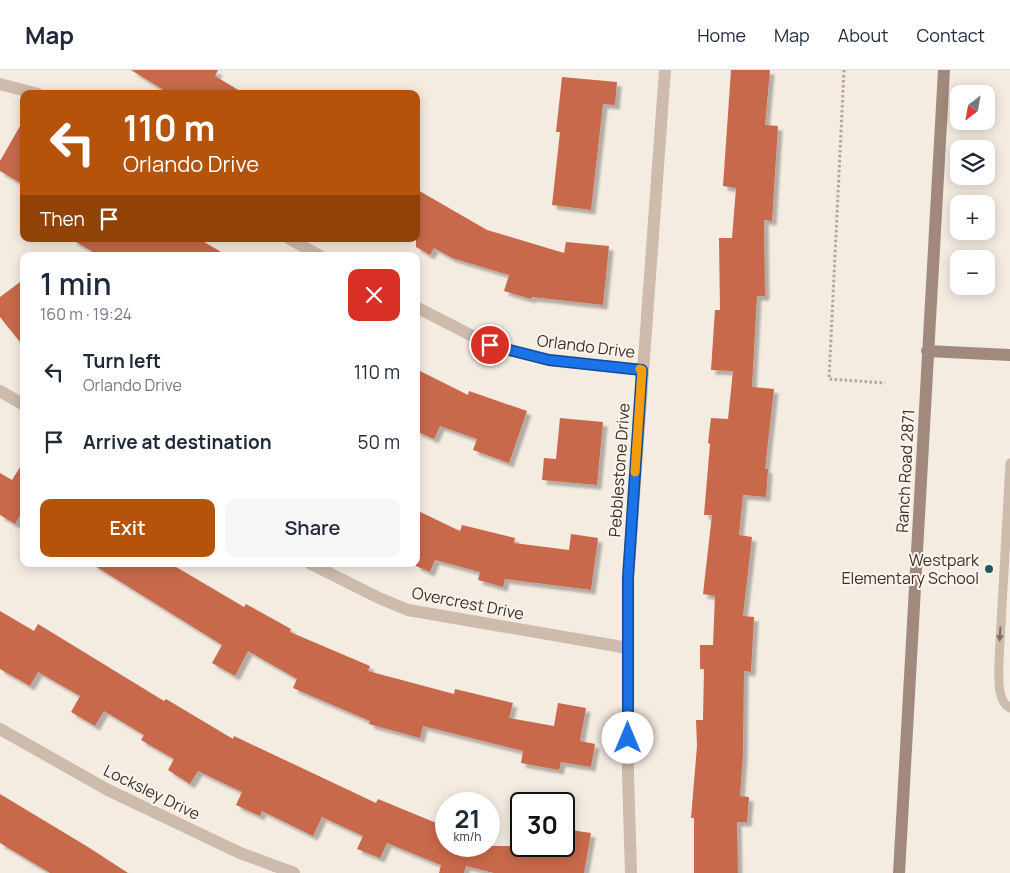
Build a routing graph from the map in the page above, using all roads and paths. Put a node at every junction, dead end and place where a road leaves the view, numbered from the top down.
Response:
1 (665, 70) edge
2 (844, 70) edge
3 (944, 70) edge
4 (0, 84) edge
5 (23, 90) edge
6 (295, 242) edge
7 (313, 252) edge
8 (420, 310) edge
9 (927, 351) junction
10 (1010, 355) edge
11 (642, 370) junction
12 (885, 383) dead end
13 (0, 391) edge
14 (20, 403) edge
15 (1010, 463) edge
16 (316, 567) edge
17 (628, 648) junction
18 (1010, 708) edge
19 (0, 729) edge
20 (294, 873) edge
21 (631, 873) edge
22 (899, 873) edge

1 - 11 street, Pebblestone Drive
2 - 12 path
3 - 9 main road, Ranch Road 2871
4 - 5 street
6 - 7 street
8 - 11 street, Orlando Drive
9 - 10 main road
9 - 22 main road, Ranch Road 2871
11 - 17 street, Pebblestone Drive
13 - 14 street
15 -> 18 lane
16 - 17 street, Overcrest Drive
17 - 21 street, Pebblestone Drive
19 - 20 street, Locksley Drive

